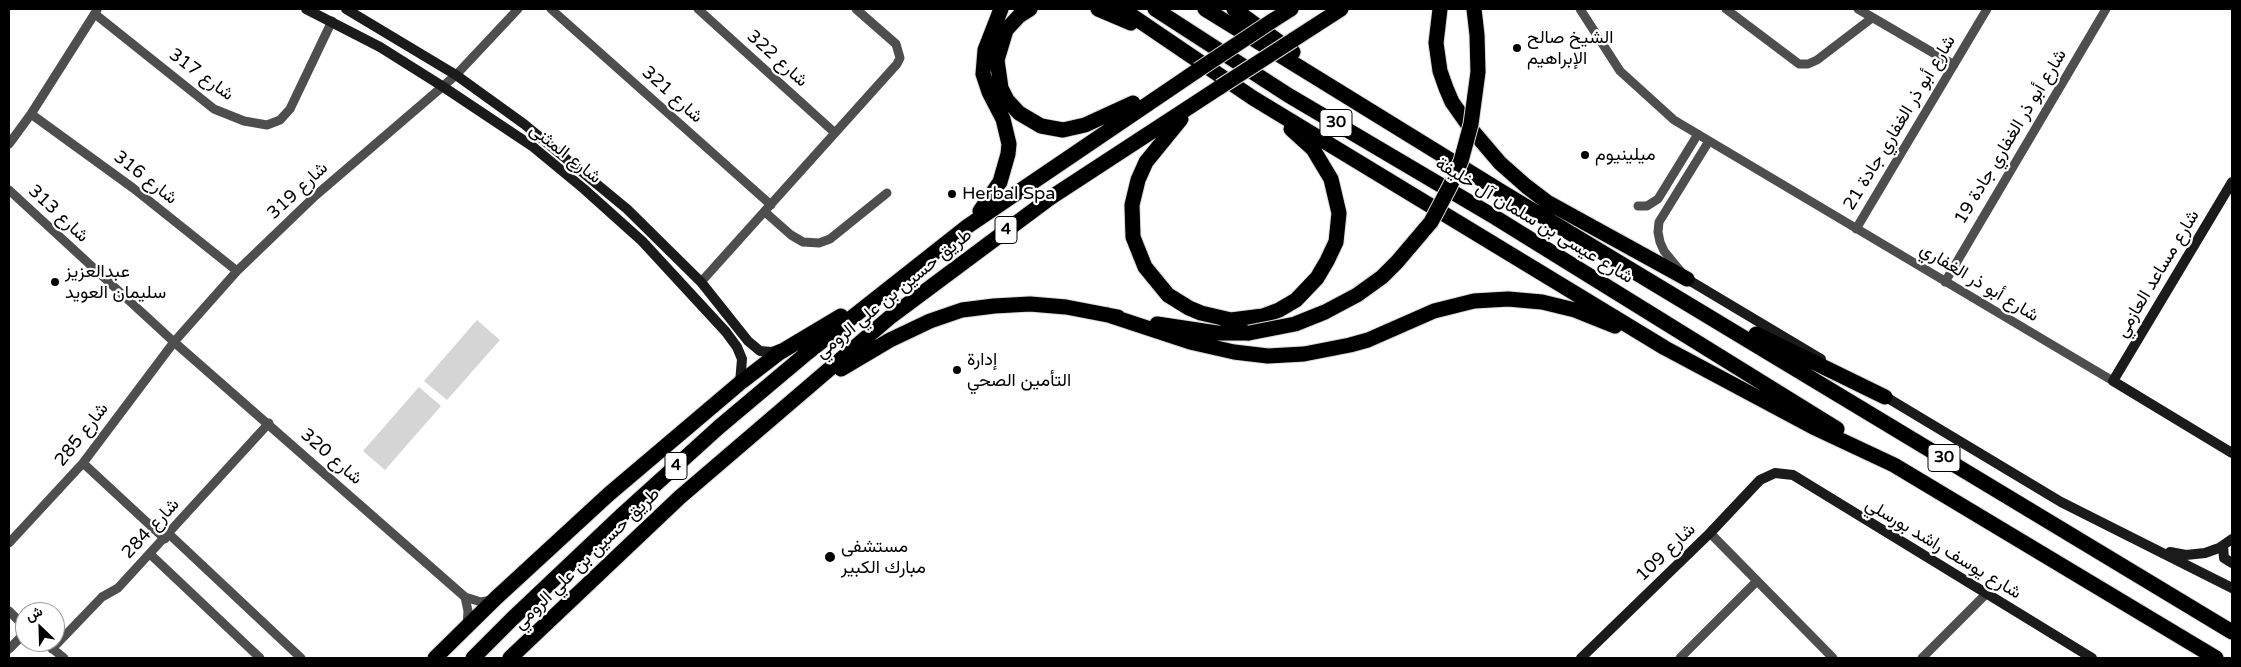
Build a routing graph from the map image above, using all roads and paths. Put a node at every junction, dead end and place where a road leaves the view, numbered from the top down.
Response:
1 (306, 9) edge
2 (346, 9) edge
3 (518, 9) edge
4 (551, 9) edge
5 (698, 9) edge
6 (856, 9) edge
7 (1001, 9) edge
8 (1030, 9) edge
9 (1098, 9) edge
10 (1122, 9) edge
11 (1155, 9) edge
12 (1205, 9) edge
13 (1234, 9) edge
14 (1290, 9) edge
15 (1341, 9) edge
16 (1440, 9) edge
17 (1474, 9) edge
18 (1580, 9) edge
19 (1726, 9) edge
20 (1858, 9) edge
21 (1987, 9) edge
22 (2106, 9) edge
23 (96, 11) edge
24 (1872, 18) junction
25 (332, 21) junction
26 (1174, 45) junction
27 (1954, 65) junction
28 (456, 75) junction
29 (1180, 82) junction
30 (442, 86) junction
31 (1253, 98) junction
32 (1198, 102) junction
33 (1372, 111) junction
34 (32, 114) junction
35 (835, 133) junction
36 (1698, 134) junction
37 (1709, 141) junction
38 (9, 144) edge
39 (2232, 182) edge
40 (9, 190) edge
41 (887, 193) dead end
42 (1668, 205) junction
43 (768, 209) junction
44 (968, 226) junction
45 (1856, 229) junction
46 (237, 271) junction
47 (1687, 279) junction
48 (700, 282) junction
49 (1945, 282) junction
50 (1656, 284) junction
51 (890, 287) junction
52 (1108, 315) junction
53 (174, 342) junction
54 (793, 344) junction
55 (1665, 348) junction
56 (2112, 381) junction
57 (740, 383) junction
58 (805, 390) junction
59 (1885, 397) junction
60 (269, 423) junction
61 (2232, 453) edge
62 (82, 463) junction
63 (1894, 465) junction
64 (1775, 473) joint
65 (1710, 533) junction
66 (167, 536) junction
67 (2232, 539) edge
68 (9, 543) edge
69 (2223, 546) junction
70 (2160, 551) junction
71 (150, 554) junction
72 (2232, 563) edge
73 (1757, 581) junction
74 (2232, 588) edge
75 (1986, 594) junction
76 (466, 597) junction
77 (496, 598) junction
78 (512, 618) junction
79 (467, 626) junction
80 (2232, 632) edge
81 (2174, 633) junction
82 (65, 635) edge
83 (1930, 651) junction
84 (260, 658) edge
85 (301, 658) edge
86 (435, 658) edge
87 (466, 658) edge
88 (473, 658) edge
89 (510, 658) edge
90 (1581, 658) edge
91 (1680, 658) edge
92 (1832, 658) edge
93 (1922, 658) edge
94 (1937, 658) edge
95 (2092, 658) edge
96 (2201, 658) edge
97 (2216, 658) edge

1 - 25 street, شارع المثنى
2 - 28 street, شارع المثنى
3 - 28 street, شارع 319
4 - 43 street, شارع 321
5 - 35 street, شارع 322
6 - 35 street
7 - 44 highway
8 - 29 highway
9 - 26 highway
10 - 26 highway
11 - 63 highway, شارع عيسى بن سلمان آل خليفة / 30
12 - 33 highway, شارع عيسى بن سلمان آل خليفة / 30
13 - 33 highway
14 - 29 highway, طريق حسين بن علي الرومي / 4, bridge
15 - 32 highway, طريق حسين بن علي الرومي / 4, bridge
16 - 47 highway
17 - 52 highway, bridge
18 - 36 street, شارع أبو ذر الغفاري
19 - 24 street
20 - 24 street
21 - 27 street, شارع أبو ذر الغفاري جادة 21
22 - 49 street, شارع أبو ذر الغفاري جادة 19
23 - 25 street, شارع 317
23 - 34 street
24 - 27 street
25 - 30 street, شارع المثنى
26 - 31 highway
27 - 45 street, شارع أبو ذر الغفاري جادة 21
28 - 30 street, شارع 319
28 - 48 street, شارع المثنى
29 - 44 highway, طريق حسين بن علي الرومي / 4
30 - 46 street, شارع 319
30 - 57 street, شارع المثنى
31 - 32 highway
31 - 55 highway
32 - 58 highway, طريق حسين بن علي الرومي / 4
33 - 50 highway, شارع عيسى بن سلمان آل خليفة / 30
34 - 38 street
34 - 46 street, شارع 316
35 - 43 street
36 - 37 street, شارع أبو ذر الغفاري
36 - 42 street
37 - 42 street
37 - 45 street, شارع أبو ذر الغفاري
39 - 56 street, شارع مساعد العازمي
40 - 53 street, شارع 313
41 - 43 street, شارع 321
42 - 47 street
43 - 48 street
44 - 51 highway, طريق حسين بن علي الرومي / 4
45 - 49 street, شارع أبو ذر الغفاري
46 - 53 street, شارع 319
47 - 59 street
48 - 54 street, شارع المثنى
49 - 56 street, شارع أبو ذر الغفاري
50 - 59 highway
50 - 80 highway, 30
51 - 54 highway
51 - 78 highway, طريق حسين بن علي الرومي / 4
52 - 55 highway
52 - 58 highway
53 - 60 street, شارع 320
53 - 62 street, شارع 285
54 - 57 highway
55 - 63 highway
56 - 61 street, شارع أبو ذر الغفاري
57 - 77 highway
58 - 89 highway, طريق حسين بن علي الرومي / 4
59 - 70 street
60 - 66 street, شارع 284
60 - 76 street, شارع 320
62 - 66 street
62 - 68 street, شارع 285
63 - 81 highway, 30
64 - 65 street, شارع 109
64 - 75 street, شارع يوسف راشد بورسلي
65 - 73 street
65 - 90 street, شارع 109
66 - 71 street, شارع 284
66 - 85 street
67 - 69 street
69 - 70 street
69 - 72 street
70 - 74 street
71 - 82 street, شارع 284
71 - 84 street
73 - 91 street
73 - 92 street
75 - 83 street
75 - 95 street, شارع يوسف راشد بورسلي
76 - 77 street
76 - 79 street
77 - 79 highway
78 - 87 highway
78 - 88 highway, طريق حسين بن علي الرومي / 4
79 - 86 highway
81 - 96 highway
81 - 97 highway, 30
83 - 93 street
83 - 94 street

